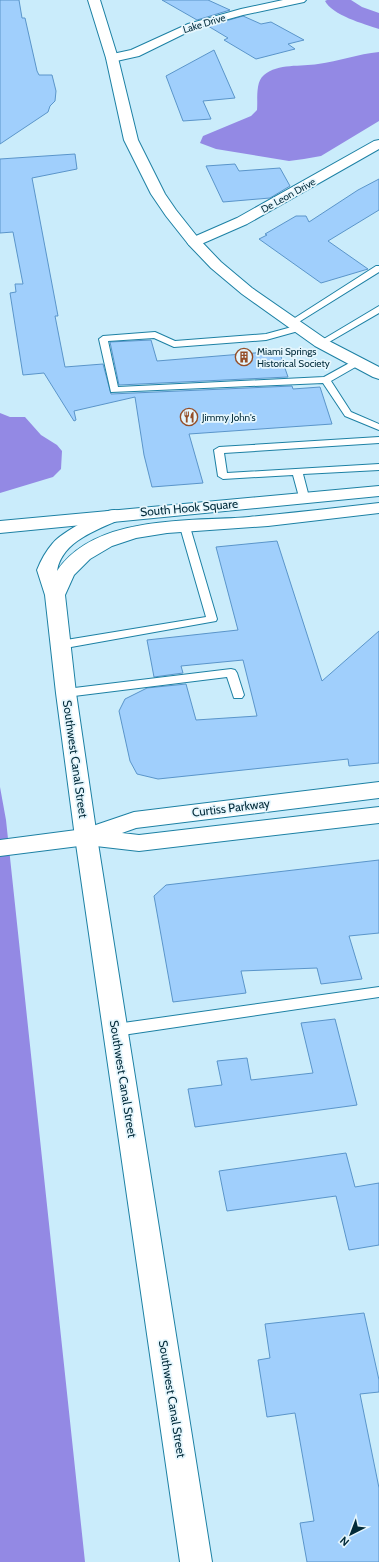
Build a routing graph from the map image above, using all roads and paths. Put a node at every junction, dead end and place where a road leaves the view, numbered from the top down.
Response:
1 (94, 0) edge
2 (300, 0) edge
3 (112, 58) junction
4 (379, 144) edge
5 (194, 242) junction
6 (379, 268) edge
7 (379, 309) edge
8 (295, 326) junction
9 (321, 343) junction
10 (356, 363) junction
11 (379, 374) edge
12 (326, 380) junction
13 (379, 427) edge
14 (379, 440) edge
15 (379, 467) edge
16 (297, 472) junction
17 (379, 491) edge
18 (304, 498) junction
19 (379, 508) edge
20 (115, 515) junction
21 (309, 516) junction
22 (9, 527) edge
23 (185, 527) junction
24 (55, 595) junction
25 (60, 645) junction
26 (66, 693) junction
27 (238, 695) dead end
28 (379, 790) edge
29 (379, 815) edge
30 (86, 837) junction
31 (4, 847) edge
32 (379, 992) edge
33 (116, 1030) junction
34 (196, 1562) edge

1 - 3 street
2 - 3 street, Lake Drive
3 - 5 street
4 - 5 street, De Leon Drive
5 - 8 street
6 - 8 lane
7 - 9 lane
8 - 9 street
8 - 12 lane
9 - 10 street
10 - 11 street
10 - 12 lane
12 - 13 lane
14 - 16 lane
15 - 16 lane
16 - 18 lane
17 - 18 street, South Hook Square
18 - 20 street, South Hook Square
18 - 21 street
19 - 21 street, South Hook Square
20 - 22 street, South Hook Square
20 - 24 street, Southwest Canal Street
21 - 23 street, South Hook Square
23 - 24 street, South Hook Square
23 - 25 lane
24 - 25 street, Southwest Canal Street
25 - 26 street, Southwest Canal Street
26 - 27 lane
26 - 30 street, Southwest Canal Street
28 - 30 street, Curtiss Parkway
29 - 30 street, Curtiss Parkway
30 - 31 street, Curtiss Parkway
30 - 33 street, Southwest Canal Street
32 - 33 lane
33 - 34 street, Southwest Canal Street

